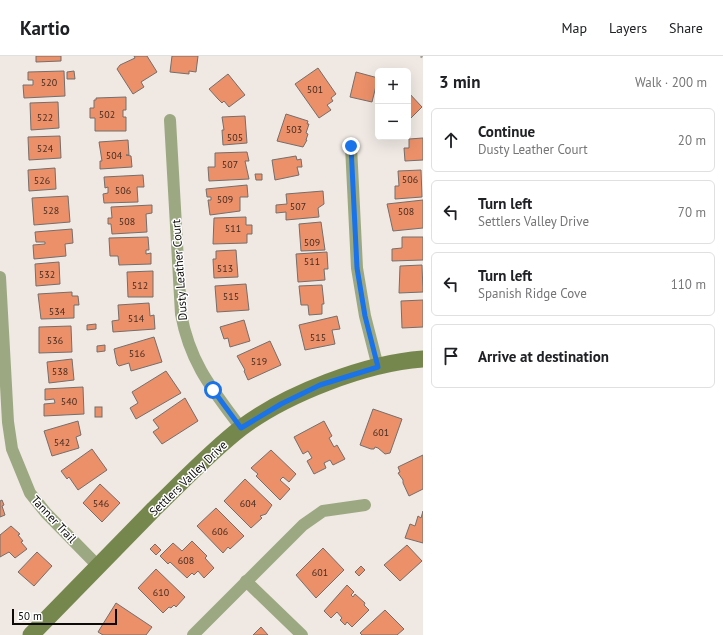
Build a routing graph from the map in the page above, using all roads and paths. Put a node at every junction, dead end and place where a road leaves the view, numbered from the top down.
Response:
1 (421, 56) edge
2 (423, 59) edge
3 (170, 120) dead end
4 (351, 146) dead end
5 (0, 277) edge
6 (423, 359) edge
7 (378, 367) junction
8 (241, 428) junction
9 (365, 506) dead end
10 (98, 566) junction
11 (246, 581) junction
12 (32, 635) edge
13 (193, 635) edge
14 (302, 635) edge

1 - 2 path
3 - 8 street, Dusty Leather Court
4 - 7 street
5 - 10 street, Tanner Trail
6 - 7 street, Settlers Valley Drive
7 - 8 street, Settlers Valley Drive
8 - 10 street, Settlers Valley Drive
9 - 11 street
10 - 12 street, Settlers Valley Drive
11 - 13 street
11 - 14 street

